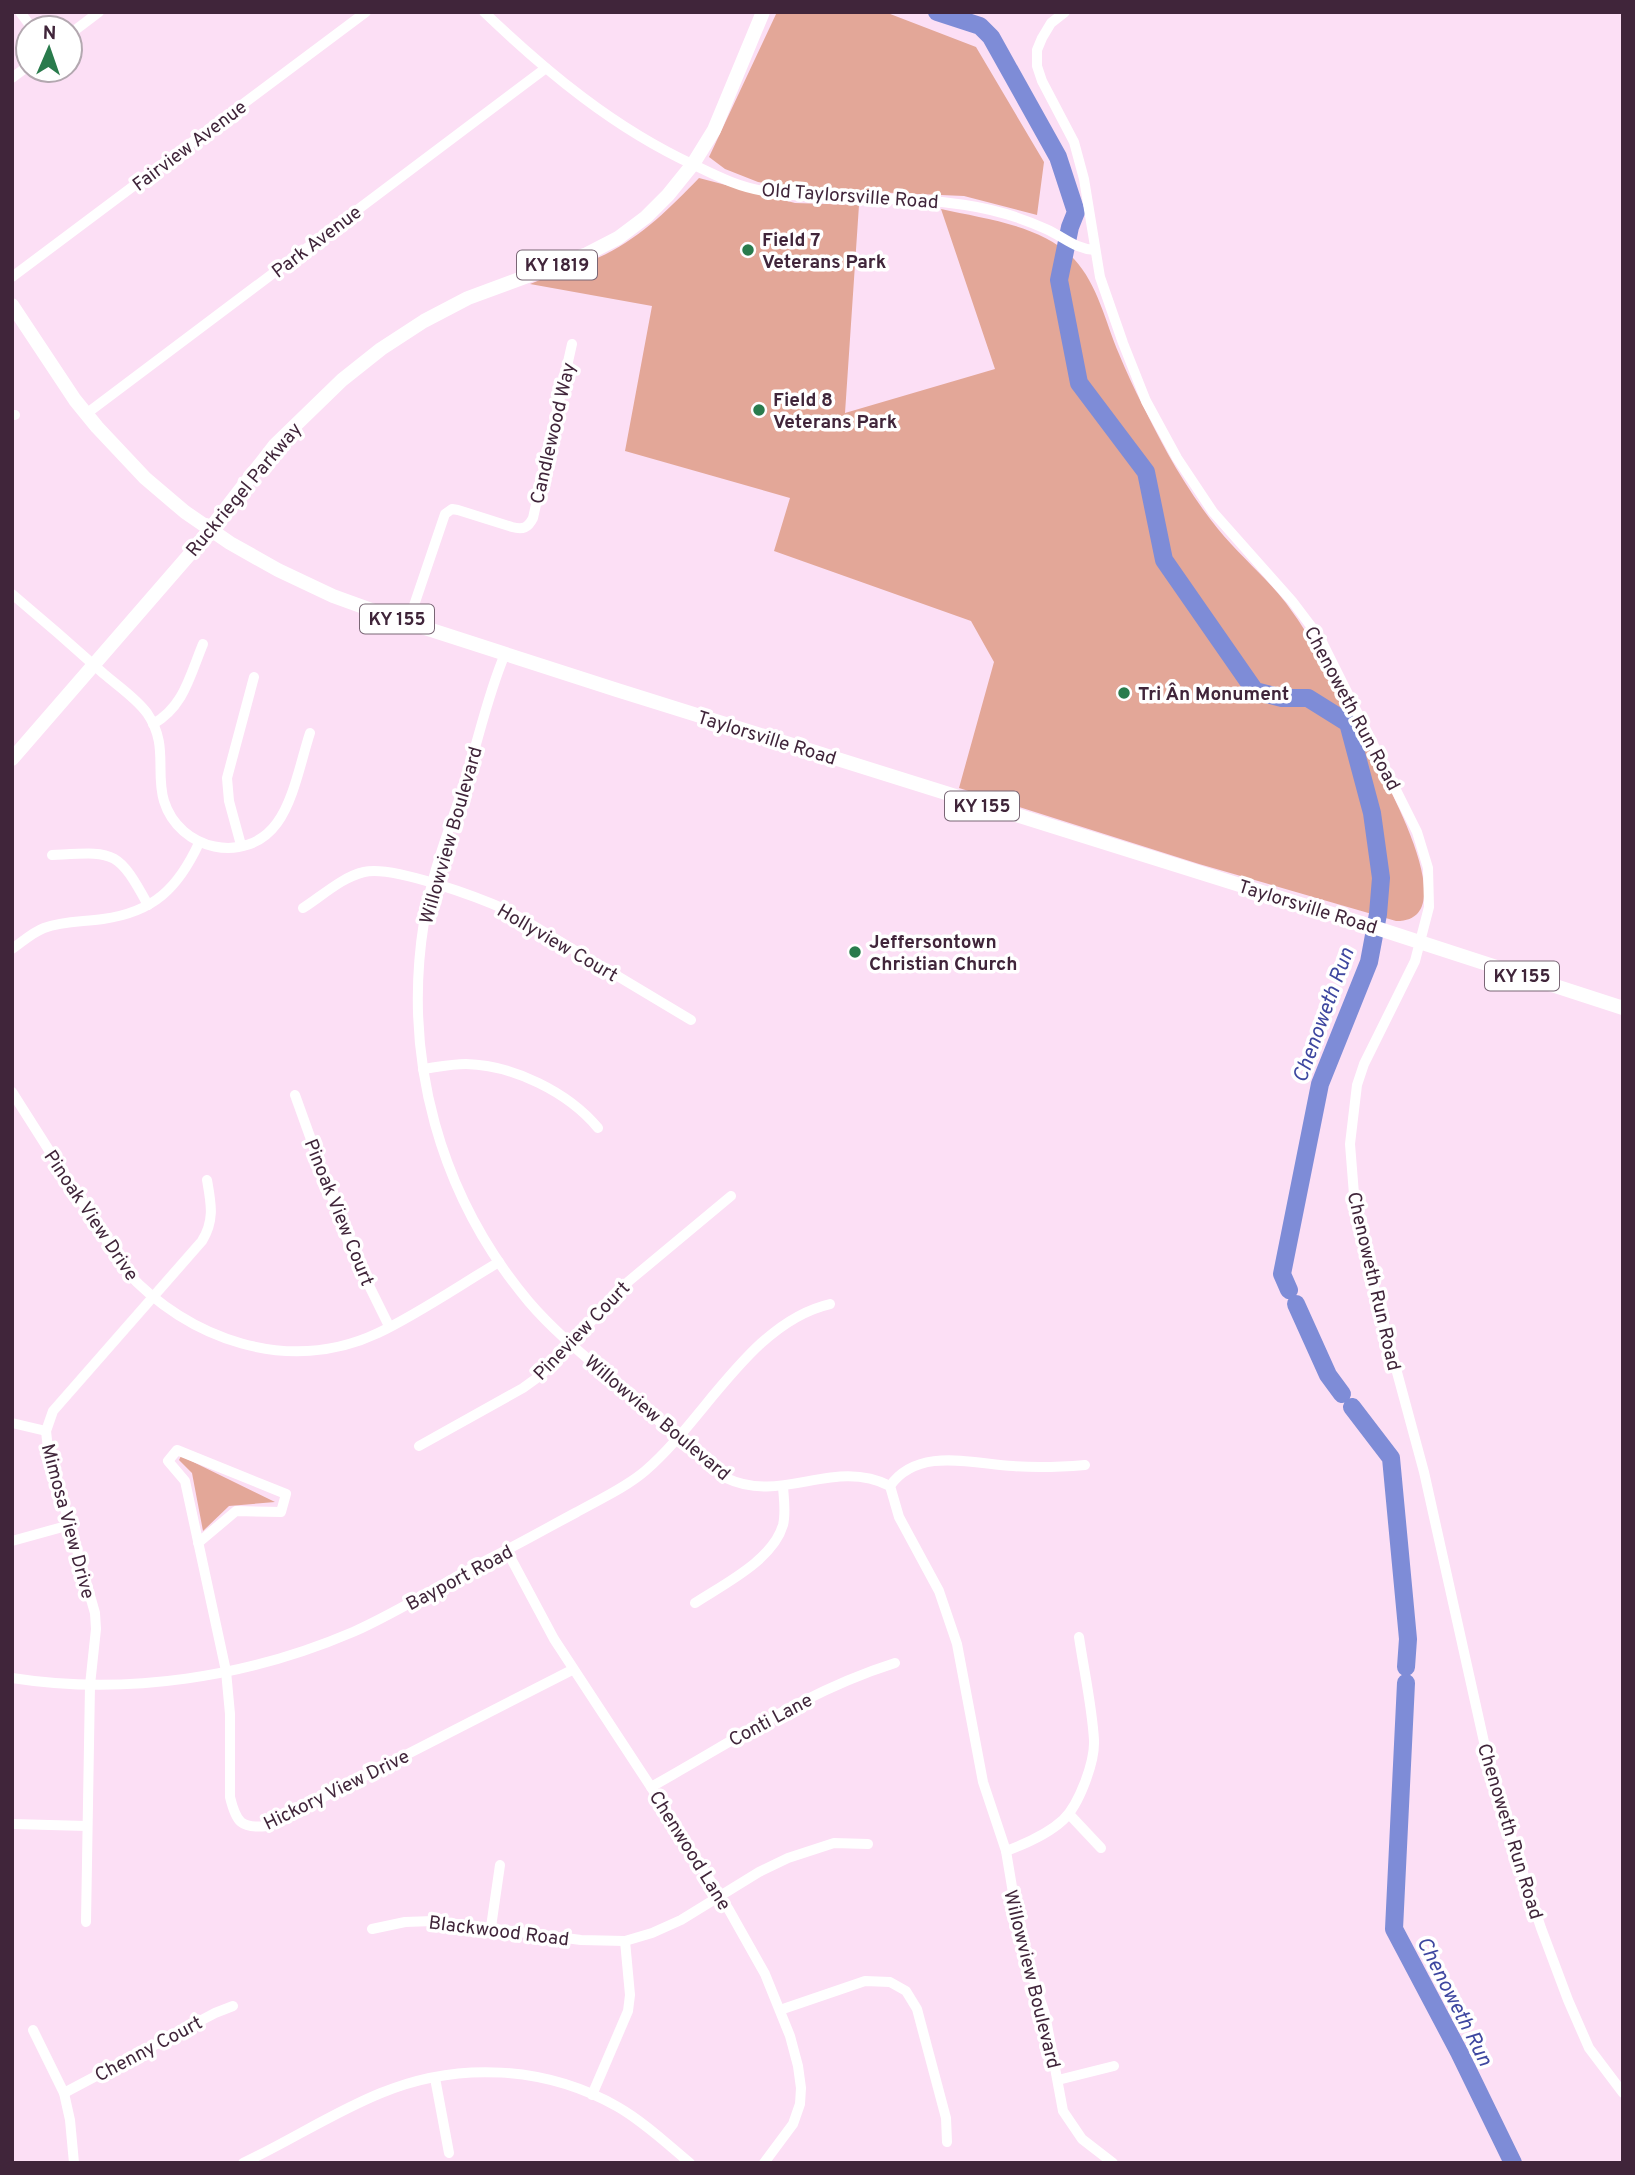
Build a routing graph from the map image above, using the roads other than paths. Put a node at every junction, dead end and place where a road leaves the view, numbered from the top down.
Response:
1 (99, 12) edge
2 (366, 12) edge
3 (484, 12) edge
4 (763, 12) edge
5 (1065, 12) edge
6 (84, 23) edge
7 (546, 68) junction
8 (693, 164) junction
9 (1095, 250) junction
10 (12, 277) edge
11 (12, 305) edge
12 (572, 344) dead end
13 (86, 414) junction
14 (209, 529) junction
15 (12, 594) edge
16 (408, 623) junction
17 (203, 644) dead end
18 (506, 654) junction
19 (93, 664) junction
20 (254, 677) dead end
21 (153, 724) junction
22 (310, 733) dead end
23 (12, 759) edge
24 (199, 843) junction
25 (241, 845) junction
26 (52, 855) dead end
27 (432, 884) junction
28 (148, 905) junction
29 (303, 908) dead end
30 (1421, 942) junction
31 (12, 948) edge
32 (1623, 1008) edge
33 (691, 1020) dead end
34 (423, 1069) junction
35 (12, 1092) edge
36 (295, 1095) dead end
37 (598, 1128) dead end
38 (207, 1180) dead end
39 (731, 1196) dead end
40 (499, 1262) junction
41 (153, 1298) junction
42 (830, 1304) dead end
43 (389, 1326) junction
44 (572, 1344) junction
45 (12, 1423) edge
46 (46, 1430) junction
47 (677, 1437) junction
48 (419, 1446) dead end
49 (1085, 1465) dead end
50 (890, 1486) junction
51 (783, 1487) junction
52 (69, 1525) junction
53 (12, 1541) edge
54 (198, 1543) junction
55 (507, 1551) junction
56 (695, 1603) dead end
57 (1079, 1637) dead end
58 (895, 1663) dead end
59 (572, 1670) junction
60 (226, 1671) junction
61 (12, 1678) edge
62 (90, 1685) junction
63 (651, 1787) junction
64 (1069, 1814) junction
65 (12, 1824) edge
66 (87, 1826) junction
67 (868, 1844) dead end
68 (1101, 1848) dead end
69 (1006, 1851) junction
70 (500, 1865) dead end
71 (720, 1896) junction
72 (86, 1922) dead end
73 (491, 1927) junction
74 (372, 1929) dead end
75 (625, 1941) junction
76 (233, 2006) dead end
77 (780, 2010) junction
78 (33, 2030) dead end
79 (1114, 2066) dead end
80 (435, 2078) junction
81 (1058, 2080) junction
82 (64, 2093) junction
83 (1623, 2093) edge
84 (592, 2095) junction
85 (947, 2143) dead end
86 (449, 2153) dead end
87 (250, 2161) edge
88 (74, 2163) edge
89 (690, 2163) edge
90 (764, 2163) edge
91 (1114, 2163) edge

1 - 6 street
2 - 10 street, Fairview Avenue
3 - 7 street, Old Taylorsville Road
4 - 8 main road, Ruckriegel Parkway / KY 1819
5 - 9 street, Chenoweth Run Road
7 - 8 street, Old Taylorsville Road
7 - 13 street, Park Avenue
8 - 9 street, Old Taylorsville Road
8 - 14 main road, Ruckriegel Parkway / KY 1819
9 - 30 street, Chenoweth Run Road
11 - 13 main road, Taylorsville Road / KY 155
12 - 16 street, Candlewood Way
13 - 14 main road, Taylorsville Road / KY 155
14 - 16 main road, Taylorsville Road / KY 155
14 - 19 main road, Ruckriegel Parkway / KY 1819
15 - 19 street
16 - 18 main road, Taylorsville Road / KY 155
17 - 21 street
18 - 27 street, Willowview Boulevard
18 - 30 main road, Taylorsville Road / KY 155
19 - 21 street
19 - 23 main road, Ruckriegel Parkway / KY 1819
20 - 25 street
21 - 24 street
22 - 25 street
24 - 25 street
24 - 28 street
26 - 28 street
27 - 29 street, Hollyview Court
27 - 33 street, Hollyview Court
27 - 34 street, Willowview Boulevard
28 - 31 street
30 - 32 main road, Taylorsville Road / KY 155
30 - 83 street, Chenoweth Run Road
34 - 37 street
34 - 40 street, Willowview Boulevard
35 - 41 street, Pinoak View Drive
36 - 43 street, Pinoak View Court
38 - 41 street, Mimosa View Drive
39 - 44 street, Pineview Court
40 - 43 street, Pinoak View Drive
40 - 44 street, Willowview Boulevard
41 - 43 street, Pinoak View Drive
41 - 46 street, Mimosa View Drive
42 - 47 street, Bayport Road
44 - 47 street, Willowview Boulevard
44 - 48 street, Pineview Court
45 - 46 street
46 - 52 street, Mimosa View Drive
47 - 51 street, Willowview Boulevard
47 - 55 street, Bayport Road
49 - 50 street
50 - 51 street, Willowview Boulevard
50 - 69 street, Willowview Boulevard
51 - 56 street
52 - 53 street
52 - 62 street, Mimosa View Drive
54 - 54 street, Hickory View Drive
54 - 60 street, Hickory View Drive
55 - 59 street, Chenwood Lane
55 - 60 street, Bayport Road
57 - 64 street
58 - 63 street, Conti Lane
59 - 60 street, Hickory View Drive
59 - 63 street, Chenwood Lane
60 - 62 street, Bayport Road
61 - 62 street, Bayport Road
62 - 66 street, Mimosa View Drive
63 - 71 street, Chenwood Lane
64 - 68 street
64 - 69 street
65 - 66 street
66 - 72 street, Mimosa View Drive
67 - 71 street
69 - 81 street, Willowview Boulevard
70 - 73 street
71 - 75 street
71 - 77 street, Chenwood Lane
73 - 74 street, Blackwood Road
73 - 75 street, Blackwood Road
75 - 84 street
76 - 82 street, Chenny Court
77 - 85 street
77 - 90 street, Chenwood Lane
78 - 82 street
79 - 81 street
80 - 84 street
80 - 86 street
80 - 87 street
81 - 91 street, Willowview Boulevard
82 - 88 street
84 - 89 street

